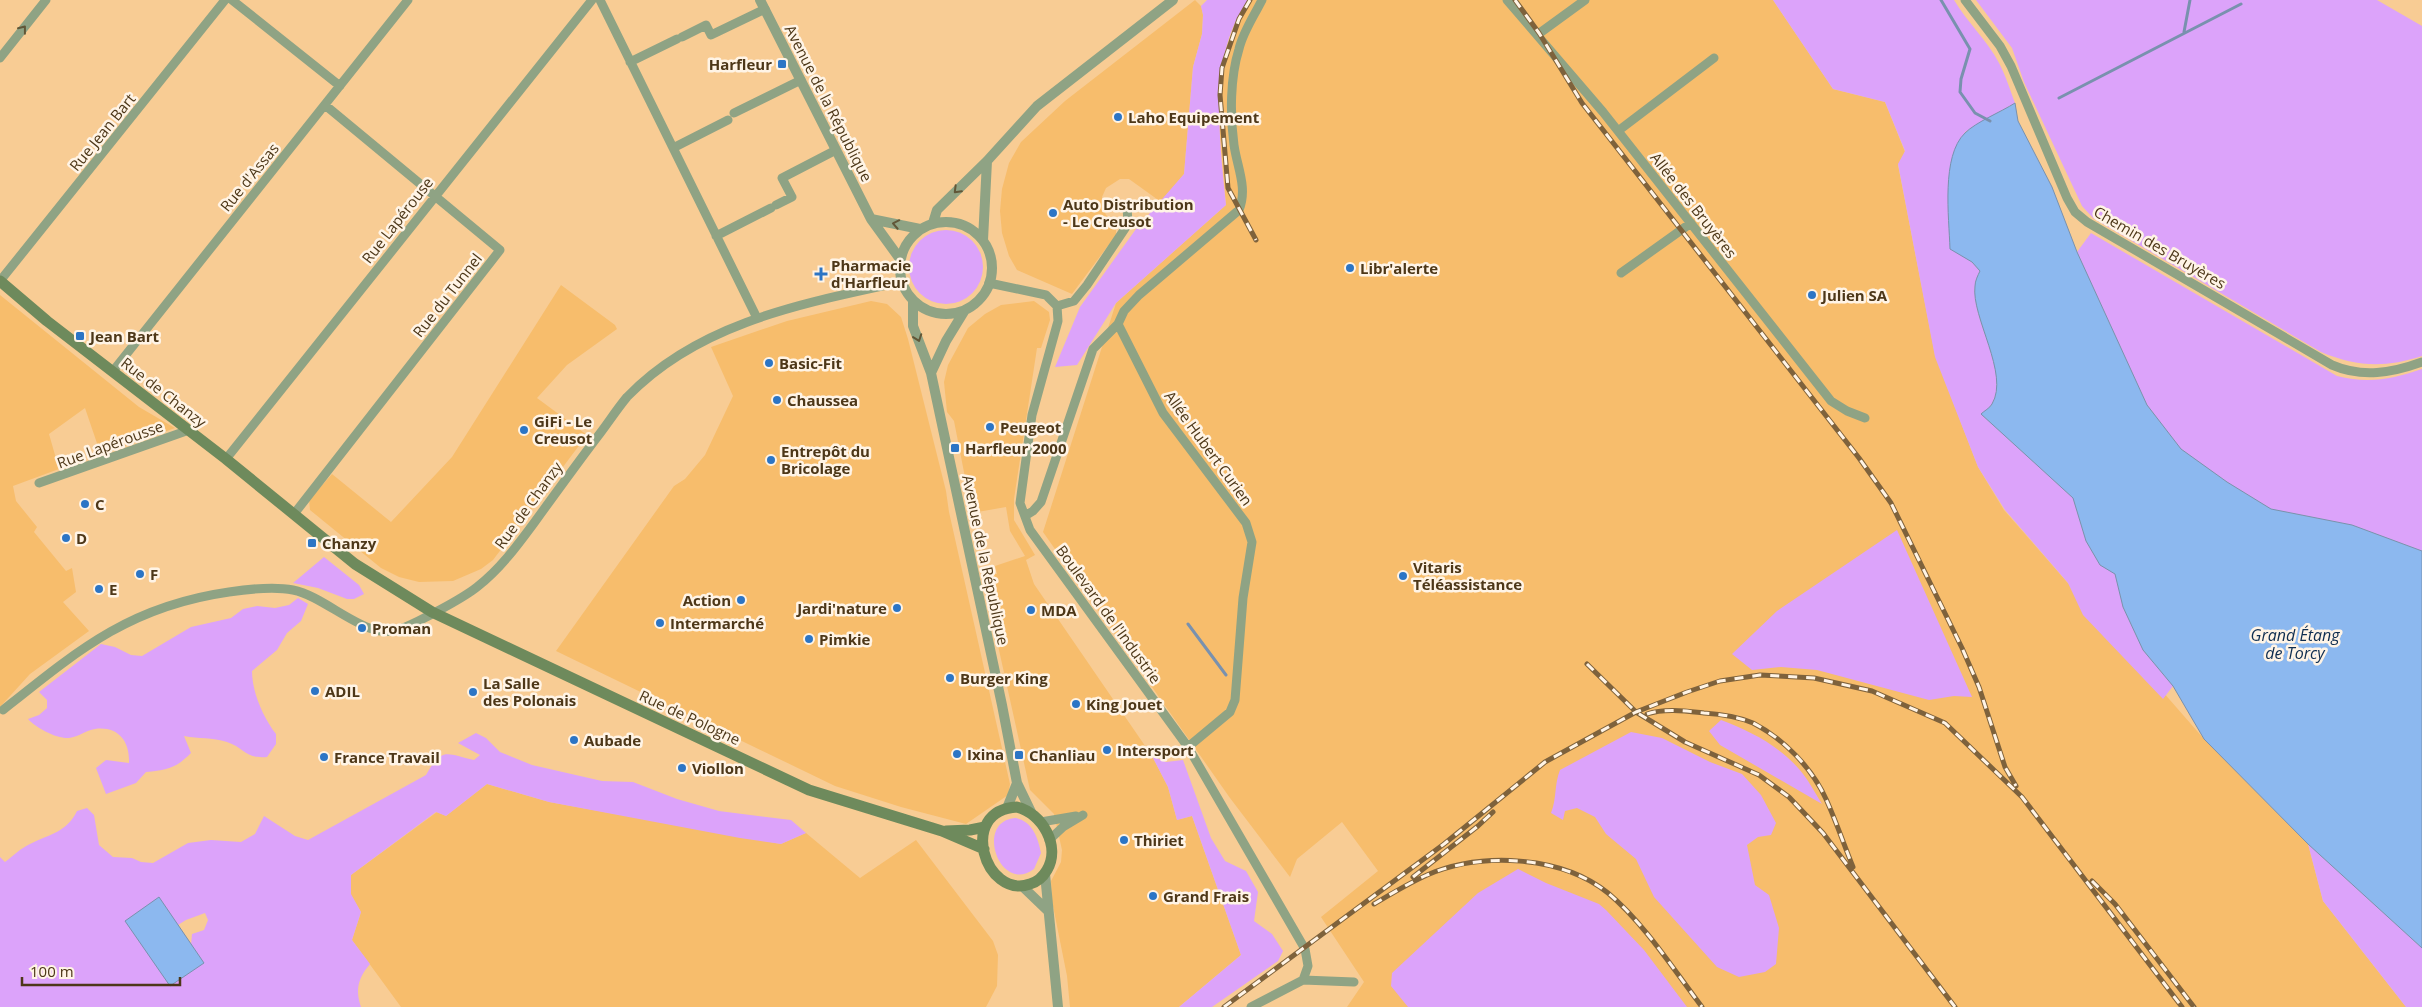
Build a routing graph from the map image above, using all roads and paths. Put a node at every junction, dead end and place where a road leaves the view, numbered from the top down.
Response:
1 (46, 0) edge
2 (225, 0) edge
3 (232, 0) edge
4 (408, 0) edge
5 (600, 0) edge
6 (1173, 0) edge
7 (1262, 0) edge
8 (1507, 0) edge
9 (1584, 0) edge
10 (1965, 0) edge
11 (587, 2) edge
12 (762, 4) edge
13 (1537, 35) junction
14 (0, 58) edge
15 (1714, 58) dead end
16 (630, 62) junction
17 (801, 80) junction
18 (340, 86) junction
19 (324, 105) junction
20 (1618, 131) junction
21 (673, 148) junction
22 (836, 150) junction
23 (987, 161) junction
24 (435, 194) junction
25 (1126, 206) dead end
26 (871, 220) junction
27 (933, 223) junction
28 (1691, 224) junction
29 (920, 229) junction
30 (716, 236) junction
31 (983, 240) junction
32 (900, 259) junction
33 (1621, 273) dead end
34 (0, 281) edge
35 (901, 282) junction
36 (989, 284) junction
37 (914, 301) junction
38 (1057, 306) junction
39 (965, 310) junction
40 (757, 318) junction
41 (1118, 324) junction
42 (2422, 362) edge
43 (113, 371) junction
44 (931, 373) junction
45 (1865, 418) dead end
46 (189, 430) junction
47 (226, 459) junction
48 (39, 483) dead end
49 (294, 514) junction
50 (1025, 516) junction
51 (432, 612) junction
52 (3, 710) dead end
53 (1188, 747) junction
54 (1017, 783) junction
55 (1007, 808) junction
56 (1031, 812) junction
57 (1041, 822) junction
58 (985, 827) junction
59 (942, 831) junction
60 (1049, 840) junction
61 (984, 849) junction
62 (1045, 874) junction
63 (1022, 886) junction
64 (1047, 910) junction
65 (1304, 980) junction
66 (1354, 982) dead end
67 (1058, 1007) edge
68 (1251, 1007) edge

14 -> 1 street
2 - 34 street, Rue Jean Bart
3 - 18 street
4 - 18 street, Rue d'Assas
5 - 16 street
6 - 23 street
7 - 41 street
8 - 13 street, Allée des Bruyères
9 - 13 street
10 - 42 street, Chemin des Bruyères
11 - 24 street, Rue Lapérouse
12 - 16 street
12 - 17 street, Avenue de la République
13 - 20 street, Allée des Bruyères
15 - 20 street
16 - 21 street
17 - 21 street
17 - 22 street, Avenue de la République
18 - 19 street, Rue d'Assas
19 - 24 street, Rue du Tunnel
19 - 43 street, Rue d'Assas
20 - 28 street, Allée des Bruyères
21 - 30 street
22 - 26 street, Avenue de la République
22 - 30 street
23 -> 27 street
23 - 31 street
24 - 47 street, Rue Lapérouse
24 - 49 street, Rue du Tunnel
25 - 38 street
29 -> 26 street
26 - 32 street, Avenue de la République
27 - 29 street
27 - 31 street
28 - 33 street
28 - 45 street, Allée des Bruyères
29 - 32 street
30 - 40 street
31 - 36 street
32 - 35 street
34 - 43 main road, Rue de Chanzy
35 - 37 street
35 - 40 street, Rue de Chanzy
36 - 38 street
36 - 39 street
37 - 39 street
37 -> 44 street, Avenue de la République
38 - 50 street, Boulevard de l'Industrie
39 - 44 street
40 - 51 street, Rue de Chanzy
41 - 50 street
41 - 53 street, Allée Hubert Curien
43 - 46 main road, Rue de Chanzy
44 - 54 street, Avenue de la République
46 - 47 main road, Rue de Chanzy
46 - 48 street, Rue Lapérousse
47 - 49 main road, Rue de Chanzy
49 - 51 main road, Rue de Chanzy
50 - 53 street, Boulevard de l'Industrie
51 - 52 street, Rue de Chanzy
51 - 59 main road, Rue de Pologne
53 - 65 street, Boulevard de l'Industrie
54 - 55 street
54 - 56 street, Avenue de la République
55 - 56 main road
55 - 58 main road
56 - 57 main road
57 - 60 main road
57 - 60 street
58 - 59 main road, Rue de Pologne
58 - 61 main road
59 - 61 main road, Rue de Pologne
60 - 62 main road
61 - 63 main road
62 - 63 main road
62 - 64 street
63 - 64 street
64 - 67 street
65 - 66 street
65 - 68 street

